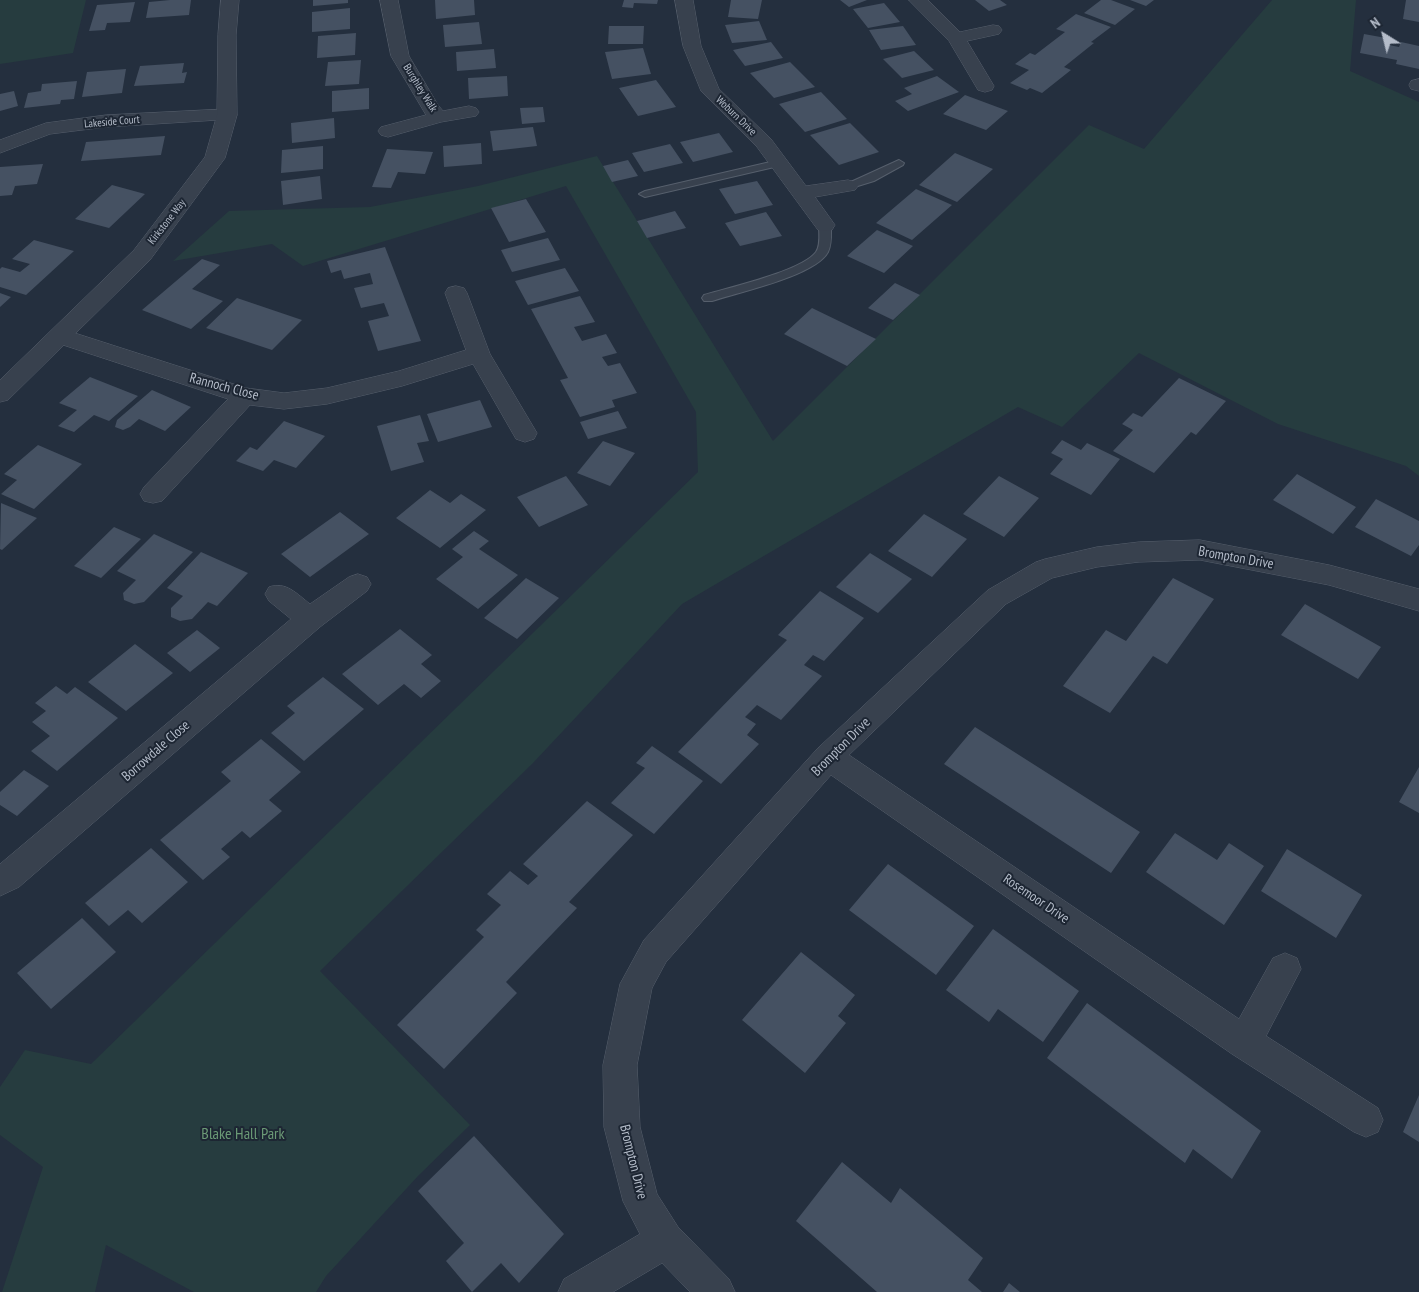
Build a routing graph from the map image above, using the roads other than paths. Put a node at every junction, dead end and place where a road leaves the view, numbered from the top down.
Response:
1 (230, 0) edge
2 (389, 0) edge
3 (684, 0) edge
4 (918, 0) edge
5 (992, 30) dead end
6 (956, 38) junction
7 (985, 86) dead end
8 (469, 112) dead end
9 (228, 115) junction
10 (438, 117) junction
11 (388, 131) dead end
12 (0, 147) edge
13 (779, 163) junction
14 (899, 164) dead end
15 (848, 186) joint
16 (801, 193) junction
17 (645, 194) dead end
18 (825, 225) joint
19 (456, 294) dead end
20 (708, 298) dead end
21 (59, 336) junction
22 (479, 354) junction
23 (0, 394) edge
24 (245, 396) junction
25 (525, 433) dead end
26 (153, 494) dead end
27 (358, 584) dead end
28 (278, 594) dead end
29 (1419, 600) edge
30 (310, 619) junction
31 (828, 757) junction
32 (0, 882) edge
33 (1285, 969) dead end
34 (1244, 1042) junction
35 (1366, 1120) dead end
36 (665, 1240) junction
37 (577, 1292) edge
38 (716, 1292) edge

1 - 9 street, Kirkstone Way
2 - 10 street, Burghley Walk
3 - 13 street, Woburn Drive
4 - 6 street
5 - 6 street
6 - 7 street
8 - 10 street, Burghley Walk
9 - 12 street, Lakeside Court
9 - 21 street, Kirkstone Way
10 - 11 street, Burghley Walk
13 - 16 street, Woburn Drive
13 - 17 lane
14 - 15 lane
15 - 16 street
16 - 18 street, Woburn Drive
18 - 20 lane
19 - 22 street
21 - 23 street, Kirkstone Way
21 - 24 street, Rannoch Close
22 - 24 street, Rannoch Close
22 - 25 street
24 - 26 street
27 - 30 street, Borrowdale Close
28 - 30 street
29 - 31 street, Brompton Drive
30 - 32 street, Borrowdale Close
31 - 34 street, Rosemoor Drive
31 - 36 street, Brompton Drive
33 - 34 street
34 - 35 street, Rosemoor Drive
36 - 37 street
36 - 38 street, Brompton Drive

